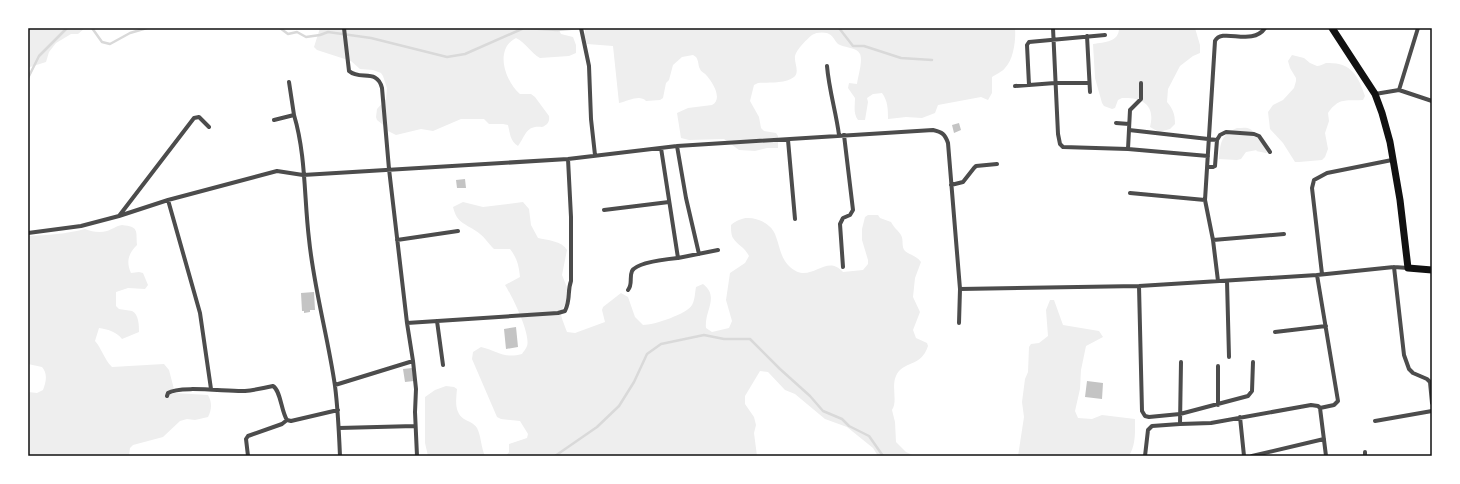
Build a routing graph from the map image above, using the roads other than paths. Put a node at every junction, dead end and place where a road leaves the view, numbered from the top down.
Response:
1 (581, 28) edge
2 (1053, 28) edge
3 (1265, 28) edge
4 (1332, 28) edge
5 (1418, 28) edge
6 (345, 32) edge
7 (1105, 35) dead end
8 (1087, 36) junction
9 (1053, 39) junction
10 (827, 66) dead end
11 (289, 82) dead end
12 (1055, 83) junction
13 (1089, 83) junction
14 (1141, 83) dead end
15 (1029, 85) junction
16 (1015, 86) dead end
17 (1399, 90) junction
18 (1090, 92) dead end
19 (1375, 94) junction
20 (1432, 101) edge
21 (294, 115) junction
22 (274, 120) dead end
23 (1116, 123) dead end
24 (1129, 124) junction
25 (209, 127) dead end
26 (1129, 130) junction
27 (844, 135) junction
28 (839, 136) junction
29 (1210, 139) junction
30 (788, 140) junction
31 (1217, 140) junction
32 (677, 146) junction
33 (661, 148) junction
34 (1128, 149) junction
35 (1270, 152) dead end
36 (595, 155) junction
37 (1208, 156) junction
38 (568, 159) junction
39 (1392, 160) junction
40 (997, 164) dead end
41 (1207, 167) junction
42 (389, 169) junction
43 (303, 175) junction
44 (951, 185) junction
45 (1130, 193) dead end
46 (168, 200) junction
47 (1205, 200) junction
48 (670, 202) junction
49 (604, 210) dead end
50 (119, 216) junction
51 (795, 219) dead end
52 (458, 231) dead end
53 (28, 233) edge
54 (1284, 234) dead end
55 (397, 240) junction
56 (1213, 240) junction
57 (718, 250) dead end
58 (699, 254) junction
59 (678, 258) junction
60 (843, 267) dead end
61 (1394, 267) junction
62 (1408, 268) junction
63 (1432, 270) edge
64 (1320, 274) junction
65 (1218, 281) junction
66 (1228, 281) junction
67 (1139, 286) junction
68 (960, 289) junction
69 (628, 290) dead end
70 (437, 321) junction
71 (406, 323) junction
72 (958, 323) dead end
73 (1326, 326) junction
74 (1276, 332) dead end
75 (1229, 357) dead end
76 (414, 362) junction
77 (1181, 362) dead end
78 (1253, 362) dead end
79 (443, 365) dead end
80 (1218, 366) dead end
81 (334, 385) junction
82 (211, 389) junction
83 (167, 396) dead end
84 (1432, 403) edge
85 (1218, 405) junction
86 (1320, 408) junction
87 (338, 410) junction
88 (1432, 411) edge
89 (1180, 414) junction
90 (1240, 417) junction
91 (287, 420) junction
92 (1375, 421) dead end
93 (1180, 424) junction
94 (415, 426) junction
95 (339, 428) junction
96 (1324, 439) junction
97 (1280, 450) junction
98 (248, 456) edge
99 (340, 456) edge
100 (417, 456) edge
101 (1145, 456) edge
102 (1244, 456) edge
103 (1252, 456) edge
104 (1281, 456) edge
105 (1326, 456) edge

1 - 36 street
2 - 9 street
3 - 29 street
4 - 19 main road
5 - 17 street
6 - 42 street
7 - 8 street
8 - 9 street
8 - 13 street
9 - 12 street
9 - 15 street
10 - 28 street
11 - 21 street
12 - 13 street
12 - 15 street
12 - 34 street
13 - 18 street
14 - 24 street
15 - 16 street
17 - 19 street
17 - 20 street
19 - 39 main road
21 - 22 street
21 - 43 street
23 - 24 street
24 - 26 street
25 - 50 street
26 - 29 street
26 - 34 street
27 - 28 street
27 - 44 street
27 - 60 street
28 - 30 street
29 - 31 street
29 - 37 street
30 - 32 street
30 - 51 street
31 - 35 street
31 - 41 street
32 - 33 street
32 - 58 street
33 - 36 street
33 - 48 street
34 - 37 street
36 - 38 street
37 - 41 street
38 - 42 street
38 - 70 street
39 - 62 main road
39 - 64 street
40 - 44 street
41 - 47 street
42 - 43 street
42 - 55 street
43 - 46 street
43 - 81 street
44 - 68 street
45 - 47 street
46 - 50 street
46 - 82 street
47 - 56 street
48 - 49 street
48 - 59 street
50 - 53 street
52 - 55 street
54 - 56 street
55 - 71 street
56 - 65 street
57 - 58 street
58 - 59 street
59 - 69 street
61 - 62 street
61 - 64 street
61 - 84 street
62 - 63 main road
64 - 66 street
64 - 73 street
65 - 66 street
65 - 67 street
66 - 75 street
67 - 68 street
67 - 89 street
68 - 72 street
70 - 71 street
70 - 79 street
71 - 76 street
73 - 74 street
73 - 86 street
76 - 81 street
76 - 94 street
77 - 89 street
78 - 85 street
80 - 85 street
81 - 87 street
82 - 83 street
82 - 91 street
85 - 89 street
86 - 90 street
86 - 96 street
87 - 91 street
87 - 95 street
88 - 92 street
89 - 93 street
90 - 93 street
90 - 102 street
91 - 98 street
93 - 101 street
94 - 95 street
94 - 100 street
95 - 99 street
96 - 97 street
96 - 105 street
97 - 103 street
97 - 104 street

